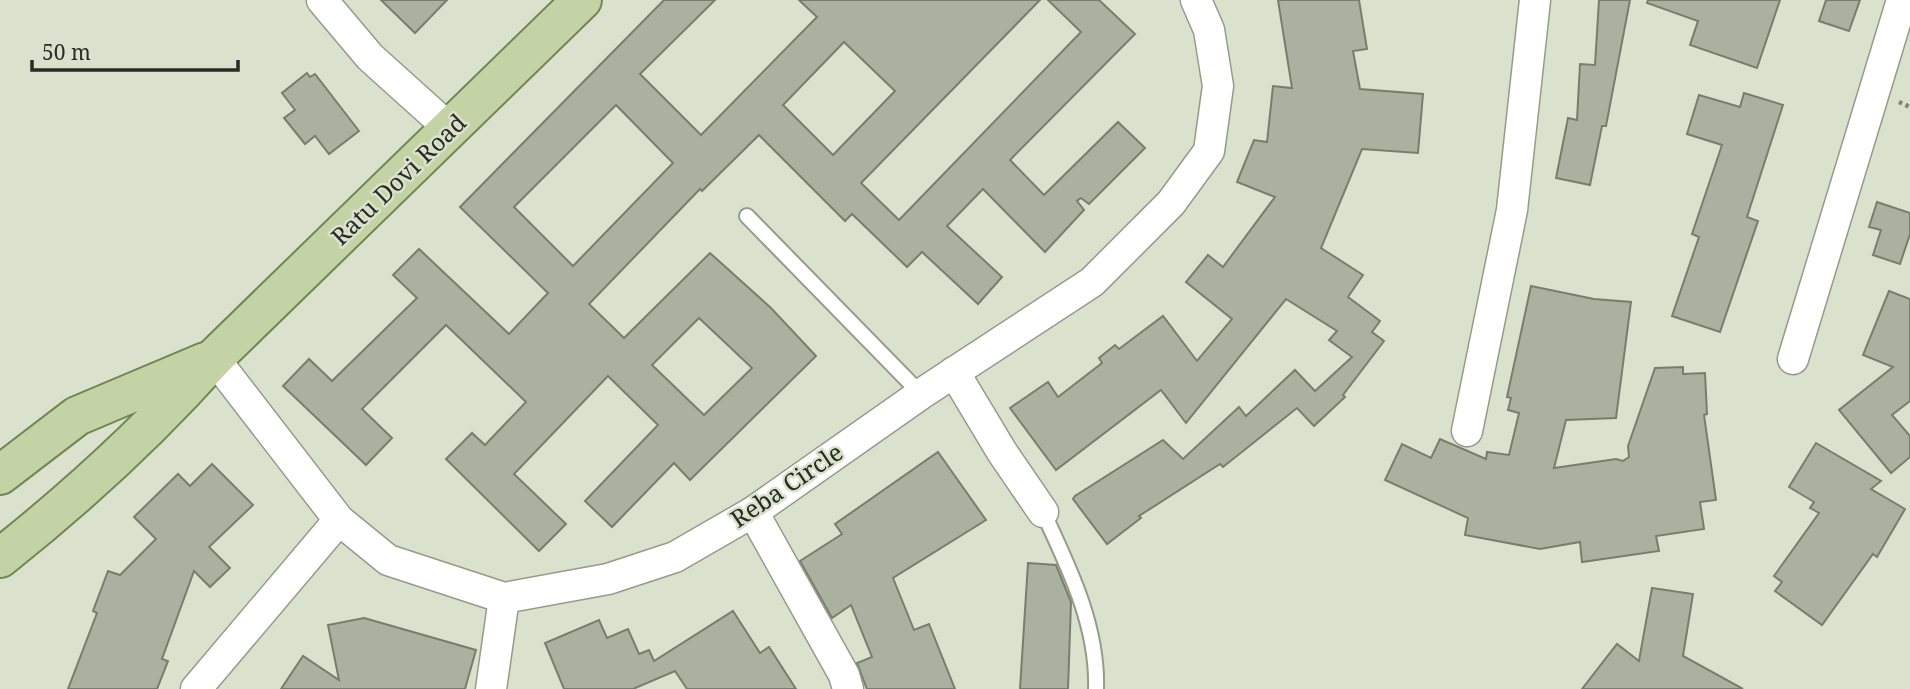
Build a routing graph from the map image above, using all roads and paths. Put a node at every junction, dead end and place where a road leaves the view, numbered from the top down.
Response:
1 (322, 0) edge
2 (582, 0) edge
3 (1196, 0) edge
4 (1535, 0) edge
5 (1902, 0) edge
6 (451, 130) junction
7 (747, 216) dead end
8 (214, 358) junction
9 (1793, 359) dead end
10 (954, 372) junction
11 (921, 394) junction
12 (1467, 431) dead end
13 (0, 475) edge
14 (753, 512) junction
15 (1044, 512) joint
16 (339, 520) junction
17 (0, 558) edge
18 (504, 598) junction
19 (196, 689) edge
20 (491, 689) edge
21 (848, 689) edge
22 (1097, 689) edge

1 - 6 street
2 - 6 main road, Ratu Dovi Road
3 - 10 street, Reba Circle
4 - 12 street
5 - 9 street
6 - 8 main road, Ratu Dovi Road
7 - 11 lane
8 - 13 main road, Ratu Dovi Road
8 - 16 street, Reba Circle
8 - 17 main road, Ratu Dovi Road
10 - 11 street, Reba Circle
10 - 15 street
11 - 14 street, Reba Circle
14 - 18 street, Reba Circle
14 - 21 street
15 - 22 lane
16 - 18 street, Reba Circle
16 - 19 street
18 - 20 street

